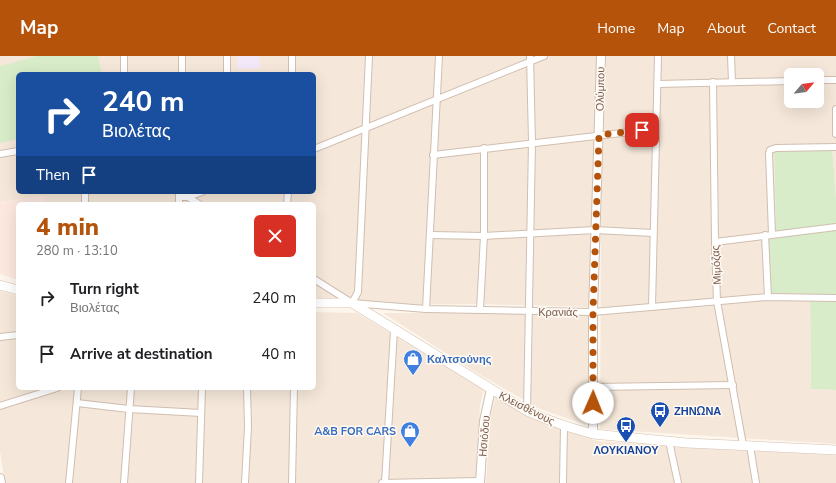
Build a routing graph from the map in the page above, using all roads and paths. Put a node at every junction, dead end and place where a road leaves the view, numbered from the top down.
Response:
1 (124, 56) edge
2 (182, 56) edge
3 (227, 56) edge
4 (292, 56) edge
5 (369, 56) edge
6 (439, 56) edge
7 (544, 56) edge
8 (600, 56) edge
9 (658, 56) edge
10 (731, 56) edge
11 (530, 59) edge
12 (124, 72) edge
13 (182, 72) edge
14 (227, 72) edge
15 (292, 72) edge
16 (824, 80) edge
17 (836, 80) edge
18 (784, 81) edge
19 (713, 82) junction
20 (732, 82) junction
21 (658, 84) junction
22 (437, 99) junction
23 (836, 112) edge
24 (366, 127) junction
25 (656, 129) junction
26 (836, 134) edge
27 (599, 135) junction
28 (532, 142) junction
29 (316, 147) edge
30 (836, 147) edge
31 (484, 148) junction
32 (16, 151) edge
33 (0, 154) edge
34 (434, 155) junction
35 (179, 194) edge
36 (196, 194) edge
37 (188, 197) junction
38 (196, 202) edge
39 (836, 227) edge
40 (595, 230) junction
41 (653, 233) junction
42 (531, 234) junction
43 (772, 234) junction
44 (431, 235) junction
45 (764, 235) junction
46 (484, 236) junction
47 (715, 242) junction
48 (316, 280) edge
49 (0, 285) edge
50 (16, 289) edge
51 (768, 297) junction
52 (836, 298) edge
53 (717, 301) junction
54 (316, 303) edge
55 (352, 303) junction
56 (652, 307) junction
57 (426, 309) junction
58 (480, 310) junction
59 (530, 311) junction
60 (593, 312) junction
61 (394, 330) junction
62 (16, 335) edge
63 (0, 338) edge
64 (733, 385) junction
65 (594, 387) junction
66 (491, 389) junction
67 (51, 390) edge
68 (78, 390) edge
69 (131, 390) edge
70 (202, 390) edge
71 (247, 390) edge
72 (294, 390) edge
73 (77, 403) junction
74 (0, 406) edge
75 (130, 409) junction
76 (527, 410) junction
77 (201, 413) junction
78 (564, 426) junction
79 (592, 434) junction
80 (668, 441) junction
81 (746, 446) junction
82 (836, 450) edge
83 (0, 478) edge
84 (480, 482) edge
85 (1, 483) edge
86 (69, 483) edge
87 (124, 483) edge
88 (199, 483) edge
89 (246, 483) edge
90 (292, 483) edge
91 (383, 483) edge
92 (563, 483) edge
93 (678, 483) edge
94 (756, 483) edge

1 - 12 street
2 - 13 street
3 - 14 street
4 - 15 street
5 - 24 street
6 - 22 street
7 - 11 street
8 - 27 street, Ολύμπου
9 - 21 street
10 - 20 street
11 - 22 street
11 - 28 street
16 - 17 street
18 - 20 street
19 - 20 street
19 - 21 street
19 - 47 street, Μιμόζας
21 - 25 street
22 - 24 street
22 - 34 street
23 - 26 street
24 - 29 street
24 - 55 street
25 - 27 street
25 - 41 street
27 - 28 street
27 - 40 street, Ολύμπου
28 - 31 street
28 - 42 street
30 - 43 street
31 - 34 street
31 - 46 street
32 - 33 street
34 - 44 street
35 - 37 street
36 - 37 street
37 - 38 street
39 - 43 street
40 - 41 street
40 - 42 street
40 - 60 street, Ολύμπου
41 - 56 street
42 - 46 street
42 - 59 street
43 - 45 street
44 - 46 street
44 - 57 street
45 - 47 street
45 - 51 street
46 - 58 street
47 - 53 street, Μιμόζας
48 - 55 street
49 - 50 main road
51 - 52 street, Κρανιάς
51 - 53 street, Κρανιάς
53 - 56 street, Κρανιάς
53 - 64 street, Μιμόζας
54 - 55 main road
55 - 57 street, Κρανιάς
55 - 61 main road, Κλεισθένους
56 - 60 street, Κρανιάς
57 - 58 street, Κρανιάς
58 - 59 street, Κρανιάς
59 - 60 street, Κρανιάς
59 - 76 street
60 - 65 street, Ολύμπου
61 - 66 main road, Κλεισθένους
61 - 91 street
62 - 63 street
64 - 65 street
64 - 81 street, Μιμόζας
65 - 79 street, Ολύμπου
66 - 76 main road, Κλεισθένους
66 - 84 street, Ησιόδου
67 - 74 street
68 - 73 street
69 - 75 street
70 - 77 street
71 - 89 street
72 - 90 street
73 - 75 street
73 - 86 street
75 - 77 street
75 - 87 street
76 - 78 main road, Κλεισθένους
77 - 88 street
78 - 79 main road, Κλεισθένους
78 - 92 street
79 - 80 main road, Κλεισθένους
80 - 81 main road, Κλεισθένους
80 - 93 street
81 - 82 main road, Κλεισθένους
81 - 94 street, Μιμόζας
83 - 85 street
84 - 91 street

